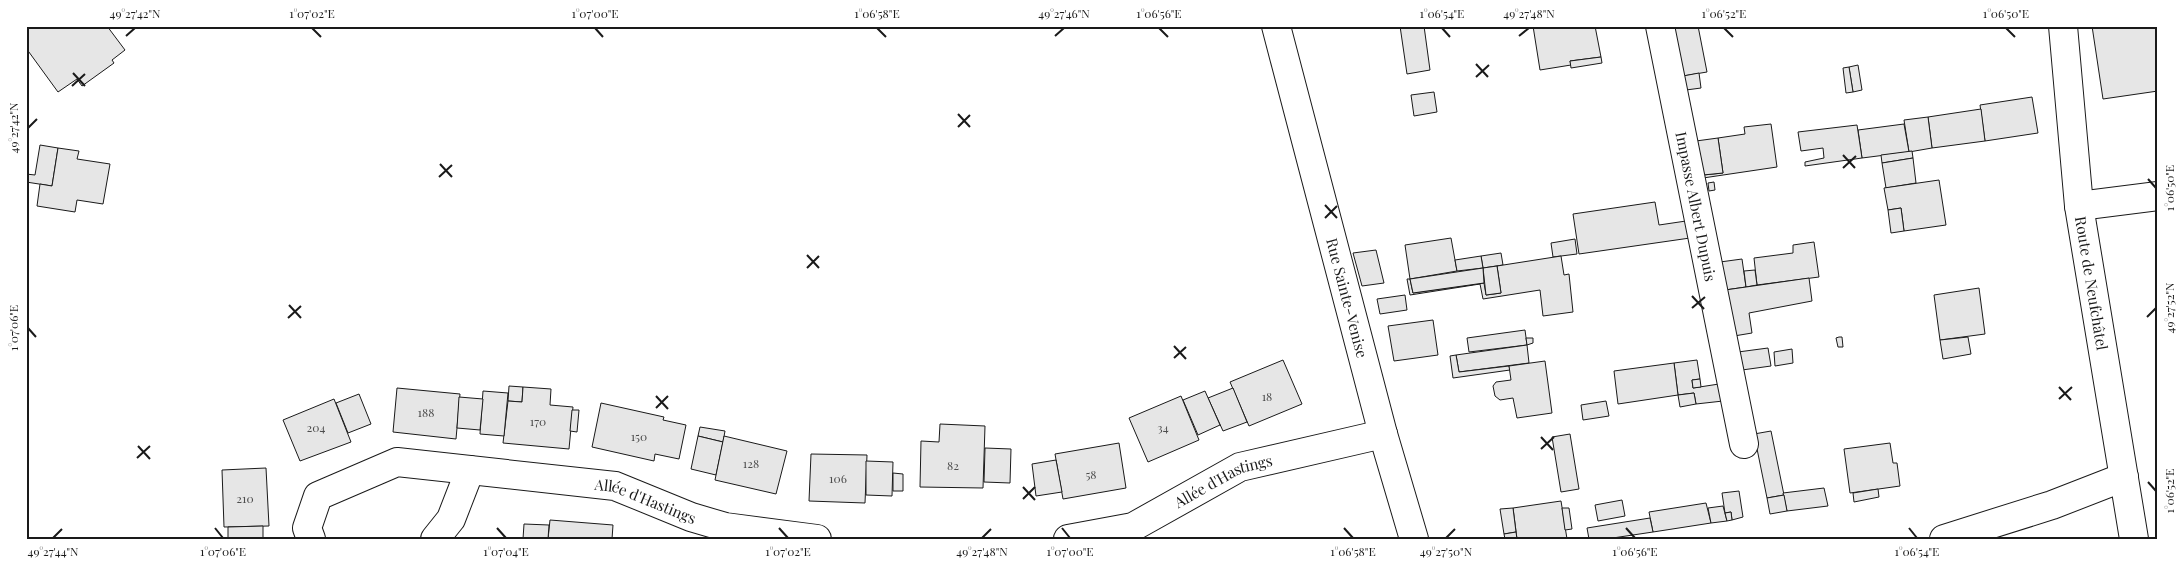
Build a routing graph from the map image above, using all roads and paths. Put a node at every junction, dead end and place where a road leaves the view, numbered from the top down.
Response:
1 (1276, 26) edge
2 (1660, 26) edge
3 (2063, 26) edge
4 (2158, 196) edge
5 (2079, 206) junction
6 (1383, 434) junction
7 (1744, 444) dead end
8 (470, 470) junction
9 (2124, 478) junction
10 (311, 539) edge
11 (435, 539) edge
12 (818, 539) edge
13 (1068, 539) edge
14 (1414, 539) edge
15 (1944, 539) edge
16 (2134, 539) edge

1 - 6 street, Rue Sainte-Venise
2 - 7 street, Impasse Albert Dupuis
3 - 5 street, Route de Neufchâtel
4 - 5 street
5 - 9 street, Route de Neufchâtel
6 - 13 street, Allée d'Hastings
6 - 14 street, Rue Sainte-Venise
8 - 10 street, Allée d'Hastings
8 - 11 street
8 - 12 street, Allée d'Hastings
9 - 15 street
9 - 16 street, Route de Neufchâtel

